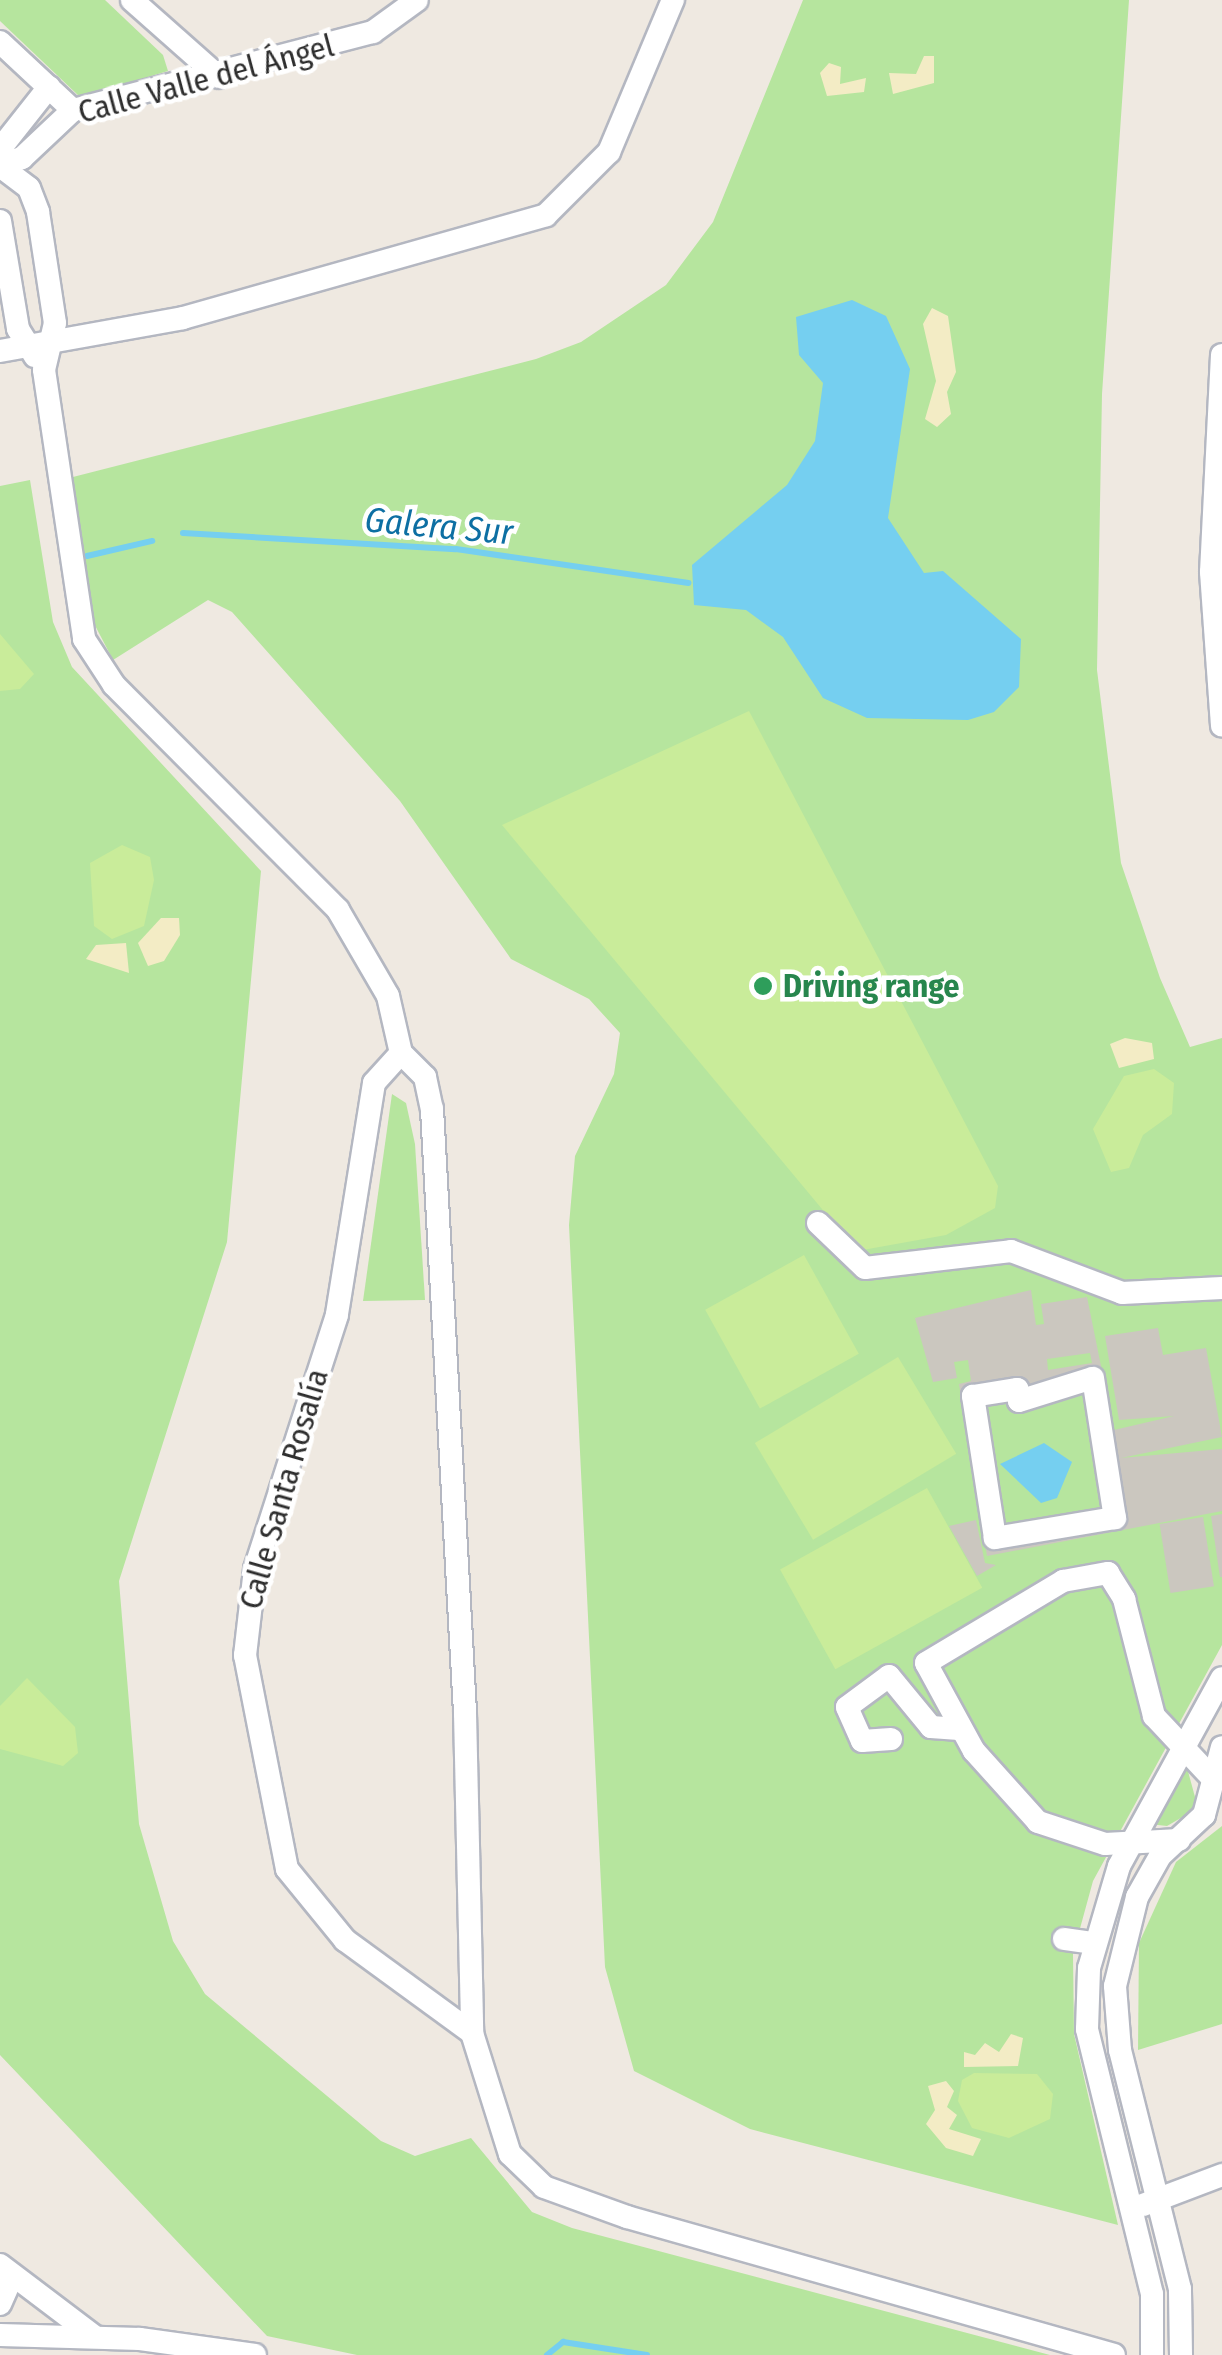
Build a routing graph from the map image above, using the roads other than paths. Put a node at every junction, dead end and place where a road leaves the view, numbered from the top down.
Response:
1 (132, 0) edge
2 (673, 0) edge
3 (414, 1) edge
4 (0, 42) edge
5 (218, 77) junction
6 (49, 87) junction
7 (73, 110) junction
8 (0, 149) edge
9 (0, 165) edge
10 (0, 221) edge
11 (39, 344) junction
12 (0, 351) edge
13 (1222, 355) edge
14 (1222, 726) edge
15 (401, 1053) junction
16 (818, 1223) dead end
17 (1222, 1288) edge
18 (996, 1538) joint
19 (1222, 1678) edge
20 (959, 1730) junction
21 (891, 1739) dead end
22 (1186, 1747) junction
23 (1222, 1748) edge
24 (1214, 1780) junction
25 (1179, 1840) junction
26 (1133, 1843) junction
27 (1064, 1939) dead end
28 (1092, 1944) junction
29 (472, 2032) junction
30 (1222, 2175) edge
31 (1158, 2199) junction
32 (1131, 2210) junction
33 (6, 2271) edge
34 (0, 2304) edge
35 (0, 2335) edge
36 (97, 2338) junction
37 (255, 2355) edge
38 (1114, 2355) edge
39 (1152, 2355) edge
40 (1182, 2355) edge

1 - 5 street
2 - 11 street
3 - 5 street, Calle Valle del Ángel
4 - 6 street
5 - 7 street, Calle Valle del Ángel
6 - 7 street
6 - 8 street, Calle Valle del Ángel
7 - 9 street, Calle Valle del Ángel
9 - 11 street
10 - 11 street
11 - 12 street
11 - 15 street
13 - 14 street
15 - 29 street
15 - 29 street, Calle Santa Rosalía
16 - 17 street
18 - 18 street
19 - 22 street
20 - 21 street
20 - 22 street
20 - 26 street
22 - 24 street
22 - 26 street
23 - 24 street
24 - 25 street
25 - 26 street
25 - 31 street
26 - 28 street
27 - 28 street
28 - 32 street
29 - 38 street
30 - 31 street
31 - 32 street
31 - 40 street
32 - 39 street
33 - 34 street
33 - 36 street
35 - 36 street
36 - 37 street

